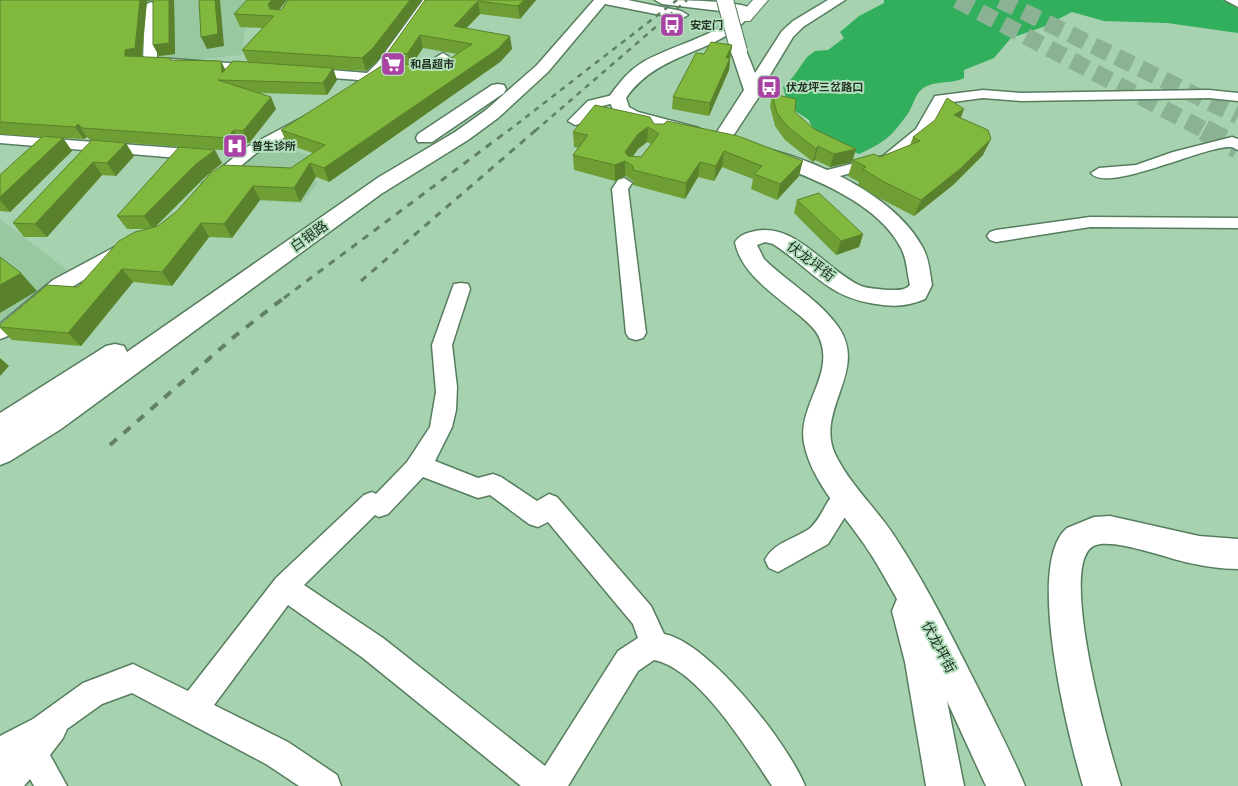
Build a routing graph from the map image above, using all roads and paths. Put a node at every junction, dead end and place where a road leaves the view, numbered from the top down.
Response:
1 (429, 0) edge
2 (586, 0) edge
3 (592, 0) edge
4 (601, 0) edge
5 (608, 0) edge
6 (662, 0) edge
7 (748, 0) edge
8 (761, 0) edge
9 (838, 0) edge
10 (1231, 0) edge
11 (730, 3) edge
12 (1238, 4) edge
13 (151, 5) edge
14 (745, 18) junction
15 (704, 26) junction
16 (443, 57) dead end
17 (274, 70) edge
18 (293, 72) edge
19 (374, 73) junction
20 (753, 92) junction
21 (347, 96) edge
22 (1238, 97) edge
23 (618, 98) junction
24 (319, 112) edge
25 (574, 121) dead end
26 (468, 128) junction
27 (722, 138) junction
28 (0, 139) edge
29 (1238, 145) edge
30 (240, 158) junction
31 (402, 158) junction
32 (1099, 173) dead end
33 (821, 176) junction
34 (624, 183) dead end
35 (376, 188) junction
36 (198, 197) edge
37 (1238, 223) edge
38 (996, 236) dead end
39 (138, 240) edge
40 (461, 289) dead end
41 (0, 332) edge
42 (636, 333) dead end
43 (0, 428) edge
44 (0, 453) edge
45 (420, 465) junction
46 (846, 496) junction
47 (1238, 554) edge
48 (778, 560) dead end
49 (896, 568) junction
50 (285, 587) junction
51 (655, 646) junction
52 (192, 710) junction
53 (66, 713) junction
54 (0, 752) edge
55 (31, 754) junction
56 (4, 786) edge
57 (52, 786) edge
58 (326, 786) edge
59 (545, 786) edge
60 (550, 786) edge
61 (790, 786) edge
62 (945, 786) edge
63 (1006, 786) edge
64 (1102, 786) edge

1 - 19 street
2 - 31 main road
3 - 26 main road, 白银路
4 - 26 main road, 白银路
5 - 15 main road
5 - 35 main road
6 - 11 main road
7 - 11 highway
8 - 14 highway
9 - 20 main road
10 - 12 street
11 - 14 main road
11 - 20 main road, bridge
13 - 17 street
14 - 15 main road
15 - 23 main road
16 - 19 street
18 - 19 street
19 - 21 street
20 - 27 main road
22 - 33 street
23 - 25 street
23 - 27 main road, 伏龙坪街
24 - 30 street
26 - 31 main road, 白银路
26 - 35 main road, 白银路
27 - 33 main road, 伏龙坪街
28 - 30 street
29 - 32 street
30 - 36 street
31 - 43 main road, 白银路
33 - 46 main road, 伏龙坪街
34 - 42 street
35 - 44 main road, 白银路
37 - 38 street
39 - 41 street
40 - 45 street
45 - 50 street
45 - 51 street
46 - 48 street
46 - 49 main road, 伏龙坪街
47 - 64 main road
49 - 62 main road
49 - 63 main road, 伏龙坪街
50 - 52 street
50 - 59 street
51 - 60 street
51 - 61 street
52 - 53 street
52 - 58 street
53 - 54 street
53 - 55 street
55 - 56 street
55 - 57 street

